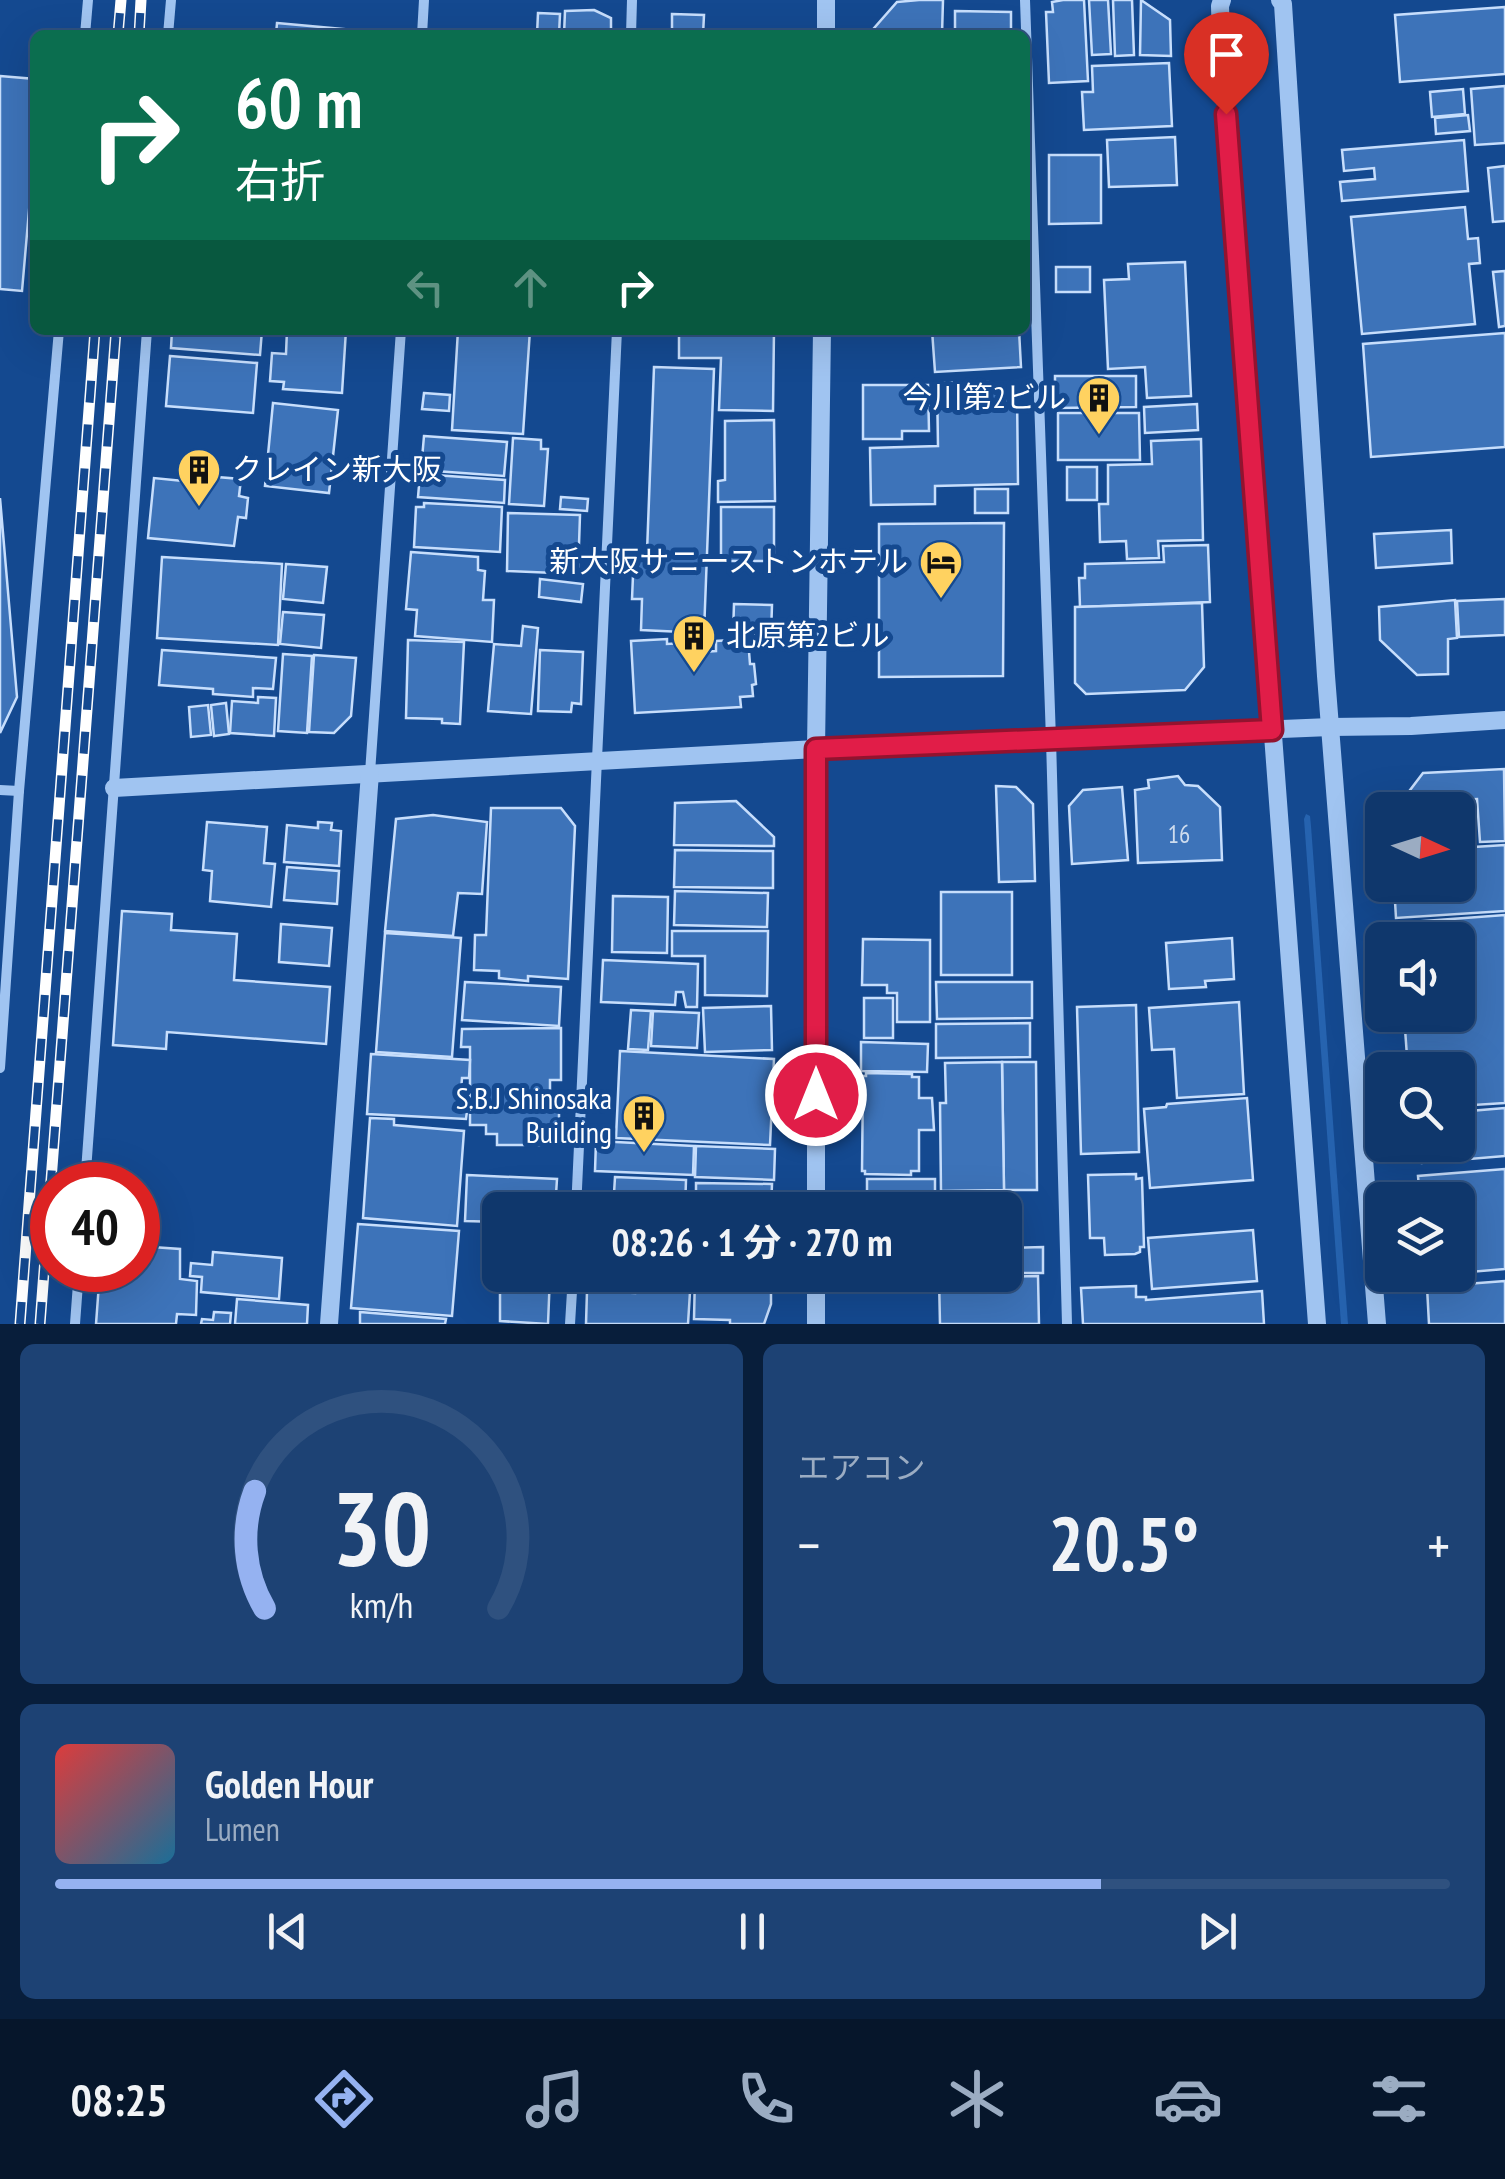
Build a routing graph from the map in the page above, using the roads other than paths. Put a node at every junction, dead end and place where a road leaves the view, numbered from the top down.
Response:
1 (88, 0) edge
2 (170, 0) edge
3 (424, 0) edge
4 (632, 0) edge
5 (826, 0) edge
6 (1025, 0) edge
7 (1222, 0) edge
8 (1280, 0) edge
9 (85, 30) edge
10 (168, 30) edge
11 (422, 30) edge
12 (630, 30) edge
13 (826, 30) edge
14 (1026, 30) edge
15 (1030, 142) edge
16 (59, 335) edge
17 (148, 335) edge
18 (401, 335) edge
19 (617, 335) edge
20 (822, 335) edge
21 (1505, 720) edge
22 (1330, 728) junction
23 (1272, 730) junction
24 (1051, 739) junction
25 (816, 749) junction
26 (597, 762) junction
27 (370, 774) junction
28 (114, 788) junction
29 (0, 790) edge
30 (19, 790) junction
31 (0, 1068) edge
32 (87, 1162) edge
33 (577, 1192) edge
34 (816, 1192) edge
35 (77, 1292) edge
36 (572, 1292) edge
37 (816, 1292) edge
38 (75, 1324) edge
39 (329, 1324) edge
40 (570, 1324) edge
41 (816, 1324) edge
42 (1067, 1324) edge
43 (1318, 1324) edge
44 (1377, 1324) edge

1 - 9 street
2 - 10 street
3 - 11 street
4 - 12 street
5 - 13 street
6 - 14 street
7 - 23 street
8 - 22 street
15 - 24 street
16 - 30 street
17 - 28 street
18 - 27 street
19 - 26 street
20 - 25 street
21 - 22 street
22 - 23 street
22 - 44 street
23 - 24 street
23 - 43 street
24 - 25 street
24 - 42 street
25 - 26 street
25 - 34 street
26 - 27 street
26 - 33 street
27 - 28 street
27 - 39 street
28 - 32 street
29 - 30 street
30 - 31 street
35 - 38 street
36 - 40 street
37 - 41 street

